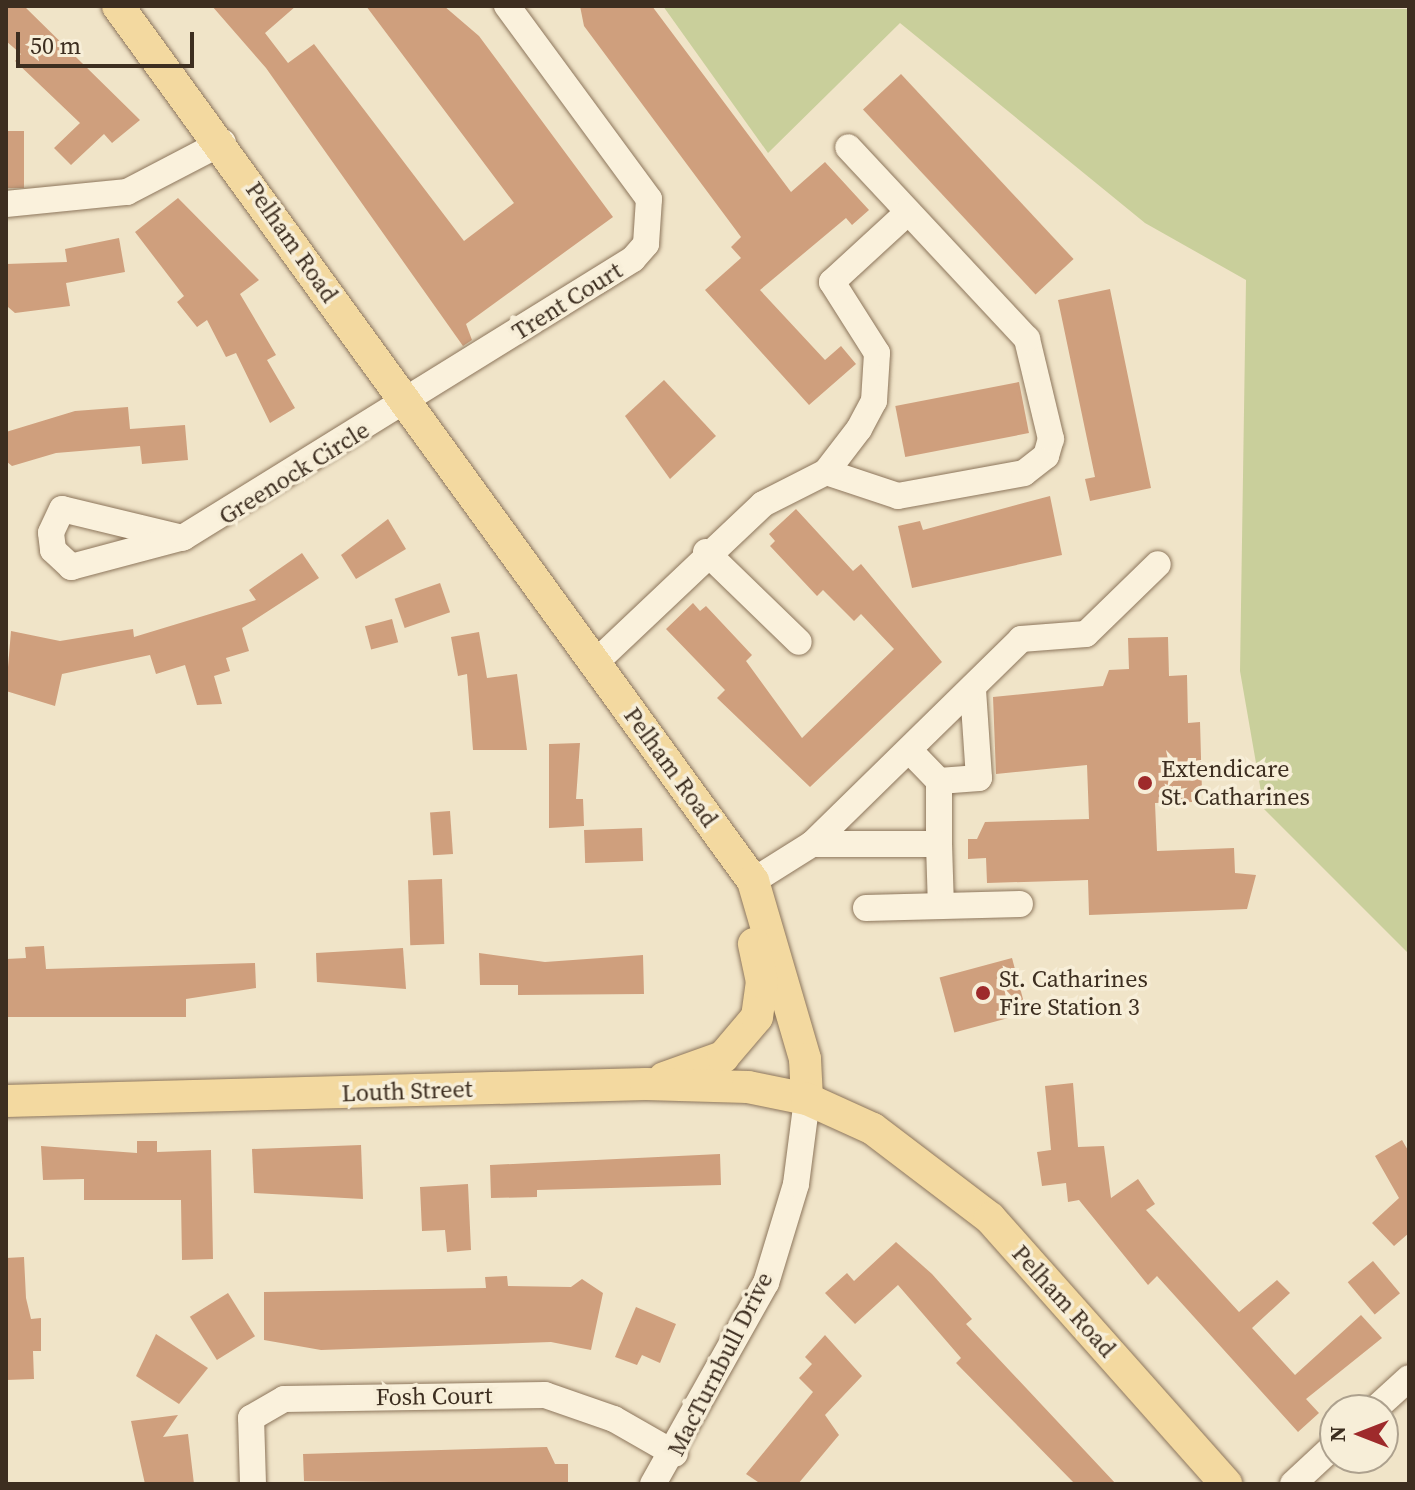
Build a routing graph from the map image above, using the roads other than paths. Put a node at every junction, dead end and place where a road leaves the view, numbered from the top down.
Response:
1 (119, 6) edge
2 (507, 6) edge
3 (223, 142) junction
4 (848, 147) dead end
5 (6, 204) edge
6 (907, 213) junction
7 (404, 404) junction
8 (826, 472) junction
9 (182, 538) dead end
10 (706, 552) junction
11 (1158, 564) dead end
12 (799, 642) dead end
13 (595, 663) junction
14 (973, 691) junction
15 (912, 753) junction
16 (939, 781) junction
17 (812, 844) junction
18 (939, 844) junction
19 (753, 881) junction
20 (1020, 904) dead end
21 (941, 906) junction
22 (866, 908) dead end
23 (646, 1084) junction
24 (807, 1099) junction
25 (6, 1101) edge
26 (1409, 1378) edge
27 (1392, 1394) edge
28 (675, 1454) junction
29 (1319, 1460) edge
30 (253, 1484) edge
31 (653, 1484) edge
32 (1226, 1484) edge
33 (1293, 1484) edge

1 - 3 main road, Pelham Road
2 - 7 street, Trent Court
3 - 5 street
3 - 7 main road, Pelham Road
4 - 6 street
6 - 8 street
6 - 8 street
7 - 9 street, Greenock Circle
7 - 13 main road, Pelham Road
8 - 10 street
10 - 12 street
10 - 13 street
11 - 14 street
13 - 19 main road, Pelham Road
14 - 15 street
14 - 16 street
15 - 16 street
15 - 17 street
16 - 18 street
17 - 18 street
17 - 19 street
18 - 21 street
19 - 23 main road
19 - 24 main road, Pelham Road
20 - 21 street
21 - 22 street
23 - 24 main road, Louth Street
23 - 25 main road, Louth Street
24 - 28 street, MacTurnbull Drive
24 - 32 main road, Pelham Road
26 - 27 street
28 - 30 street, Fosh Court
28 - 31 street, MacTurnbull Drive
29 - 33 street

